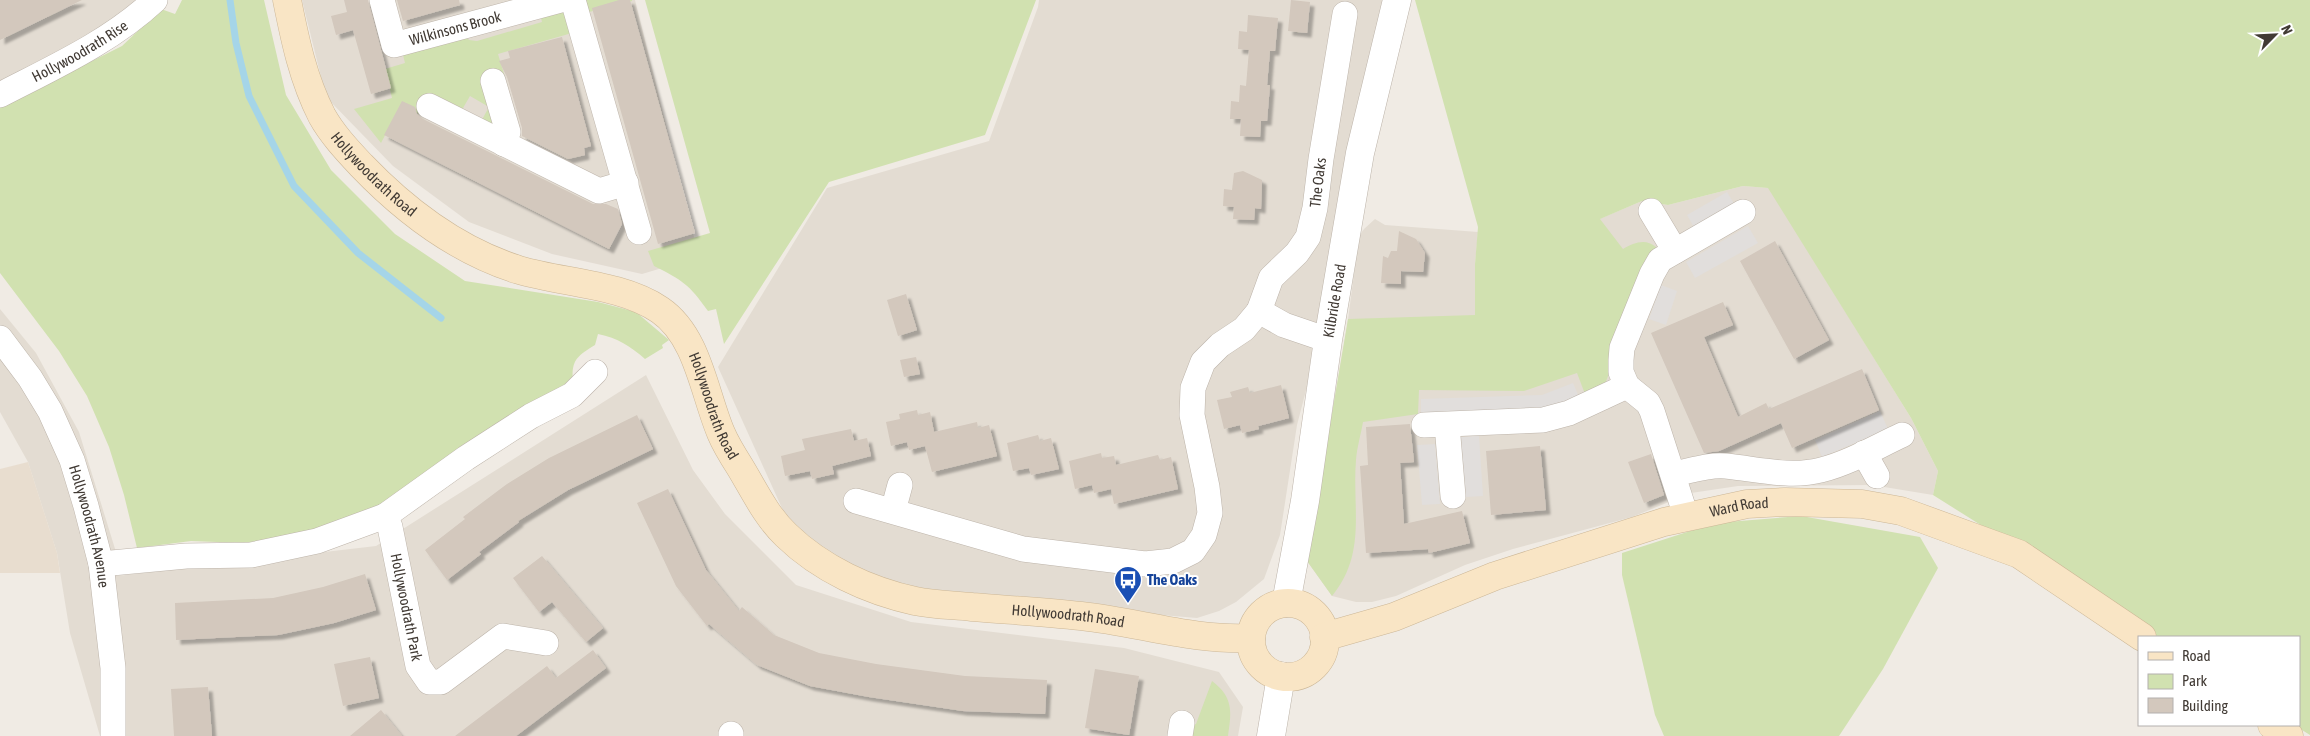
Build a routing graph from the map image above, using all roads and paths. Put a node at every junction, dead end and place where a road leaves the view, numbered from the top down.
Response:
1 (154, 0) edge
2 (287, 0) edge
3 (382, 0) edge
4 (561, 0) edge
5 (573, 0) edge
6 (1397, 0) edge
7 (1345, 14) dead end
8 (493, 81) dead end
9 (0, 95) edge
10 (428, 106) dead end
11 (504, 144) junction
12 (626, 183) junction
13 (1651, 211) dead end
14 (1743, 212) dead end
15 (639, 232) dead end
16 (1676, 251) junction
17 (1259, 311) junction
18 (0, 338) edge
19 (1328, 340) junction
20 (595, 372) dead end
21 (1627, 386) junction
22 (1902, 435) dead end
23 (1864, 453) junction
24 (1674, 474) junction
25 (1877, 476) dead end
26 (900, 485) dead end
27 (1453, 496) dead end
28 (856, 501) dead end
29 (894, 511) junction
30 (386, 516) junction
31 (1686, 516) junction
32 (101, 564) junction
33 (1286, 603) junction
34 (2141, 636) edge
35 (1324, 637) junction
36 (1251, 638) junction
37 (546, 643) dead end
38 (1281, 676) junction
39 (2274, 726) edge
40 (113, 736) edge
41 (1271, 736) edge
42 (2289, 736) edge

1 - 9 street, Hollywoodrath Rise
2 - 36 main road, Hollywoodrath Road
3 - 4 street, Wilkinsons Brook
5 - 12 street
6 - 19 street, Kilbride Road
7 - 17 street, The Oaks
8 - 11 street
10 - 11 street
11 - 12 street
12 - 15 street
13 - 16 street
14 - 16 street
16 - 21 street
17 - 19 street
17 - 29 street, The Oaks
18 - 32 street, Hollywoodrath Avenue
19 - 33 street, Kilbride Road
20 - 30 street
21 - 24 street
21 - 27 street
22 - 23 street
23 - 24 street
23 - 25 street
24 - 31 street
26 - 29 street
28 - 29 street, The Oaks
30 - 32 street
30 - 37 street, Hollywoodrath Park
31 - 34 main road, Ward Road
31 - 35 main road, Ward Road
32 - 40 street, Hollywoodrath Avenue
33 - 35 main road
33 - 36 main road
35 - 38 main road
36 - 38 main road
38 - 41 street
39 - 42 main road

